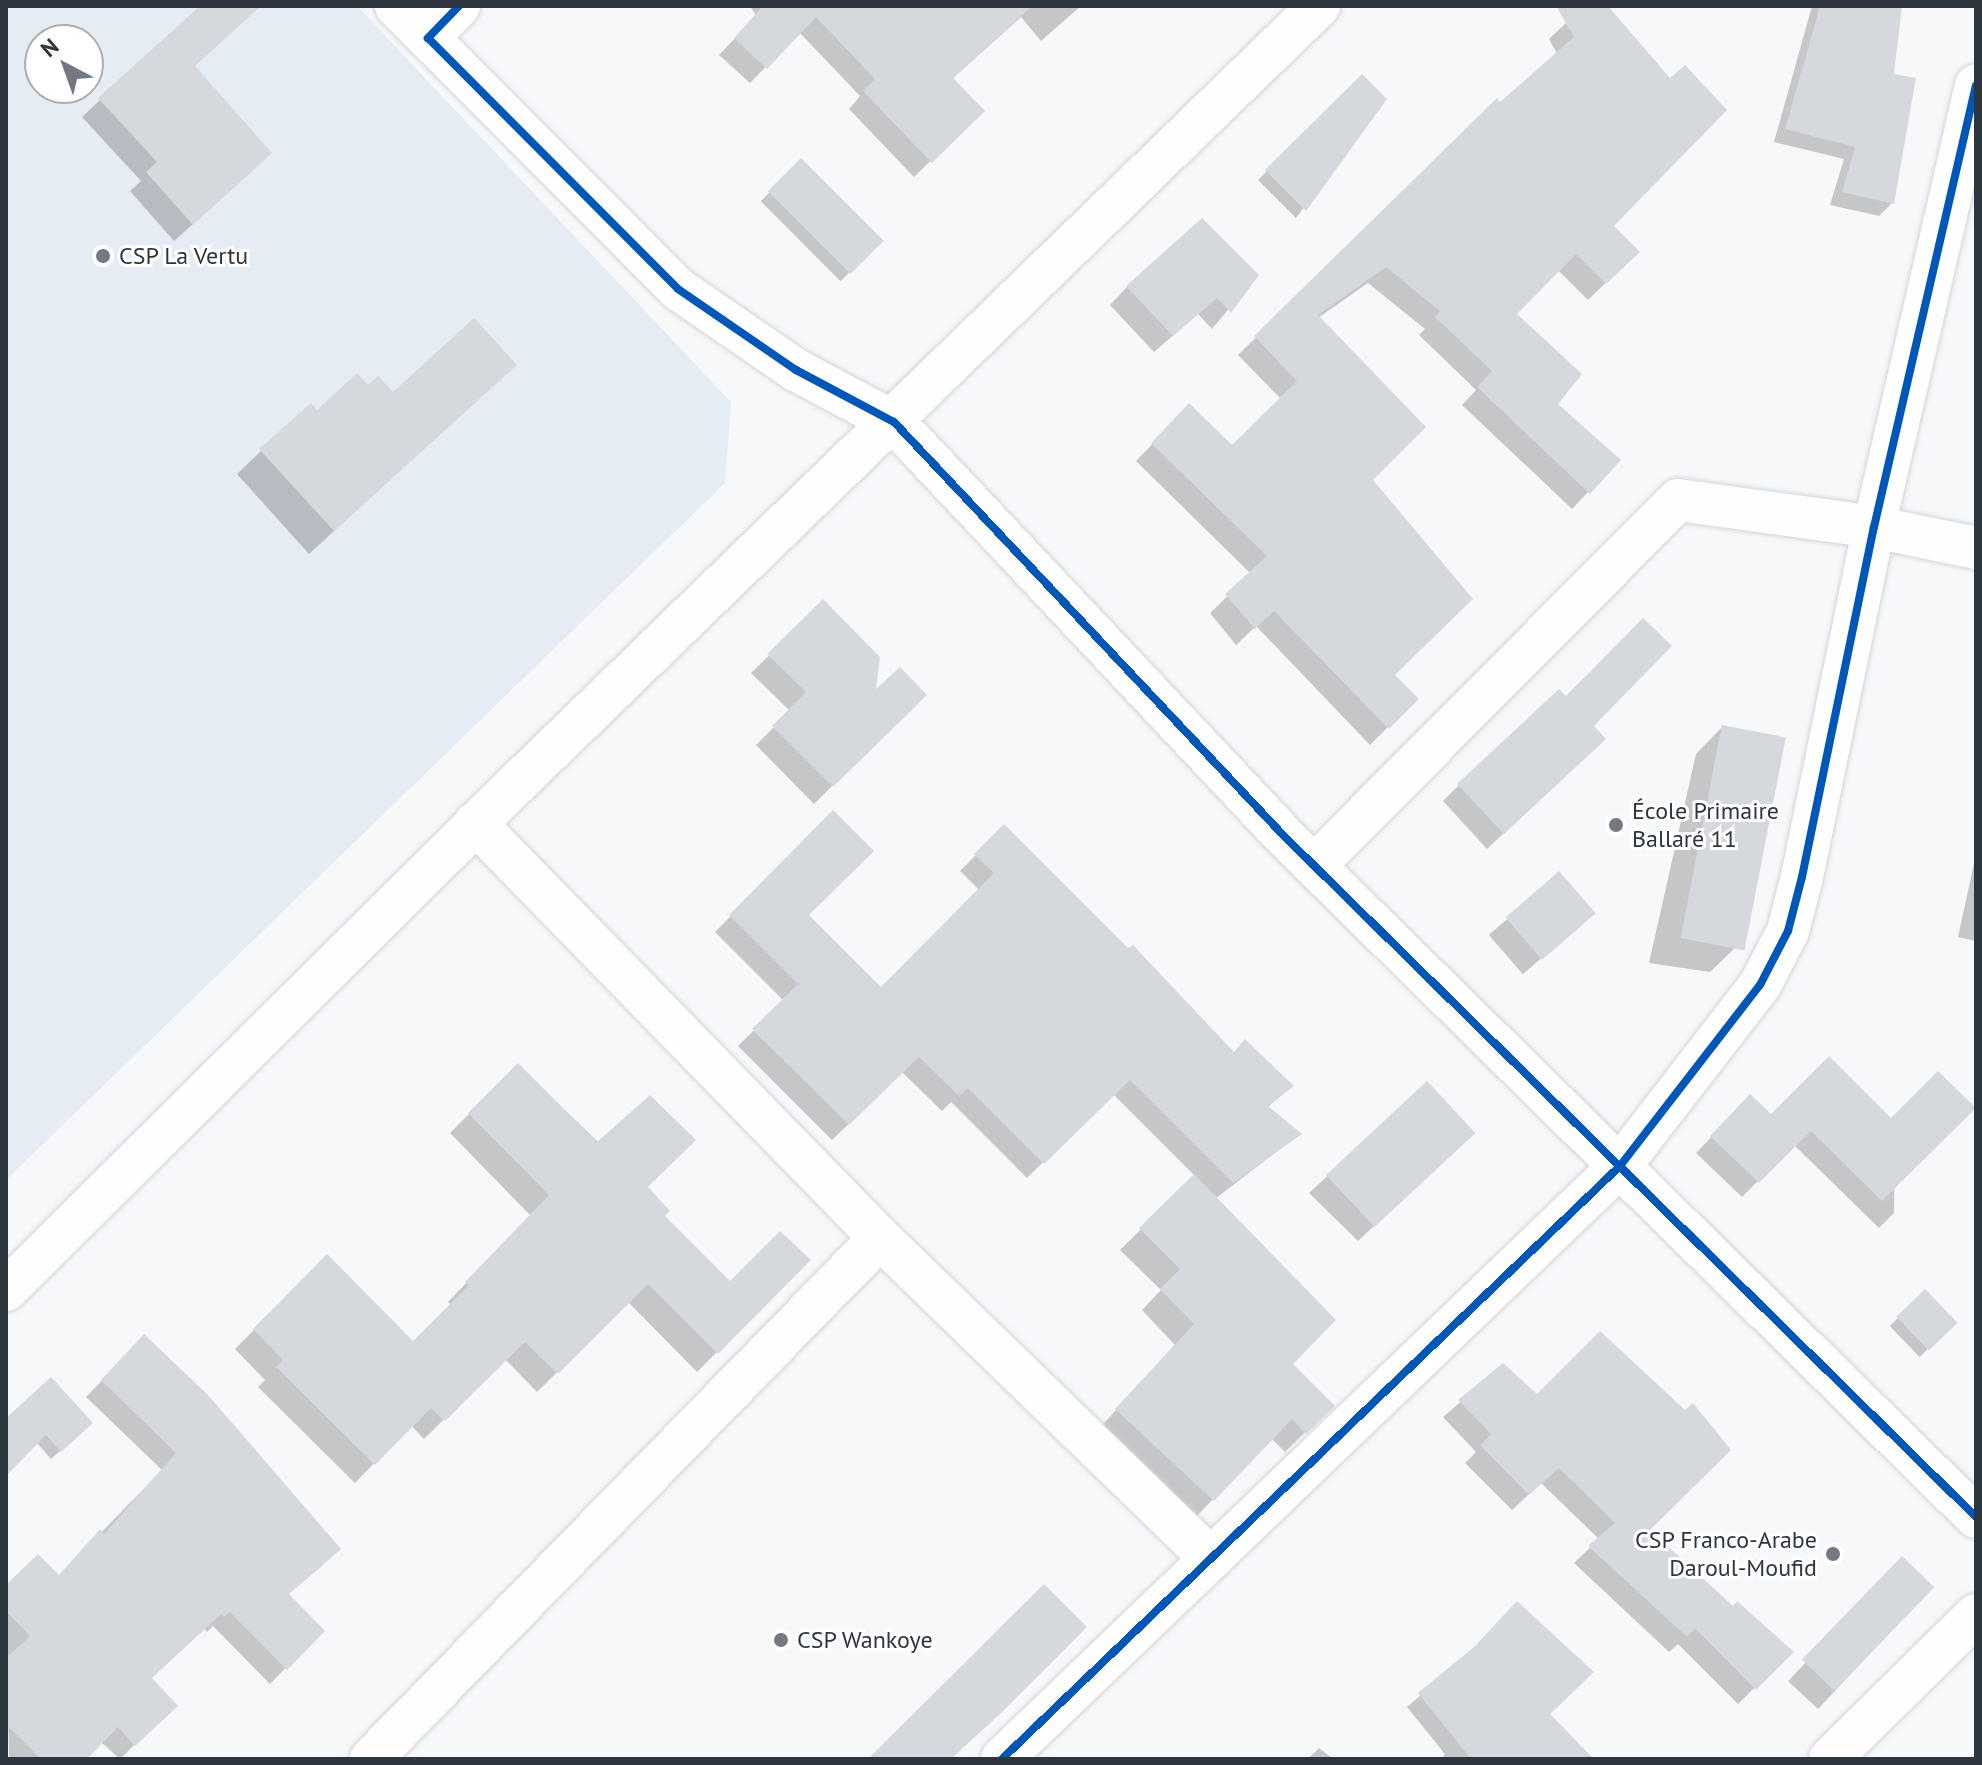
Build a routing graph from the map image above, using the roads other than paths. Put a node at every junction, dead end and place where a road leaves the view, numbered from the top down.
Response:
1 (396, 6) edge
2 (459, 6) edge
3 (1319, 6) edge
4 (428, 38) junction
5 (1976, 86) edge
6 (894, 422) junction
7 (1874, 527) junction
8 (1976, 548) edge
9 (475, 823) junction
10 (1314, 866) junction
11 (1620, 1166) junction
12 (880, 1238) junction
13 (15, 1268) edge
14 (1976, 1517) edge
15 (1211, 1559) junction
16 (1976, 1615) edge
17 (371, 1759) edge
18 (1002, 1759) edge
19 (1830, 1759) edge

1 - 4 street
2 - 4 street
3 - 6 street
4 - 6 street
5 - 7 street
6 - 9 street
6 - 10 street
7 - 8 street
7 - 10 street
7 - 11 street
9 - 12 street
9 - 13 street
10 - 11 street
11 - 14 street
11 - 15 street
12 - 15 street
12 - 17 street
15 - 18 street
16 - 19 street

